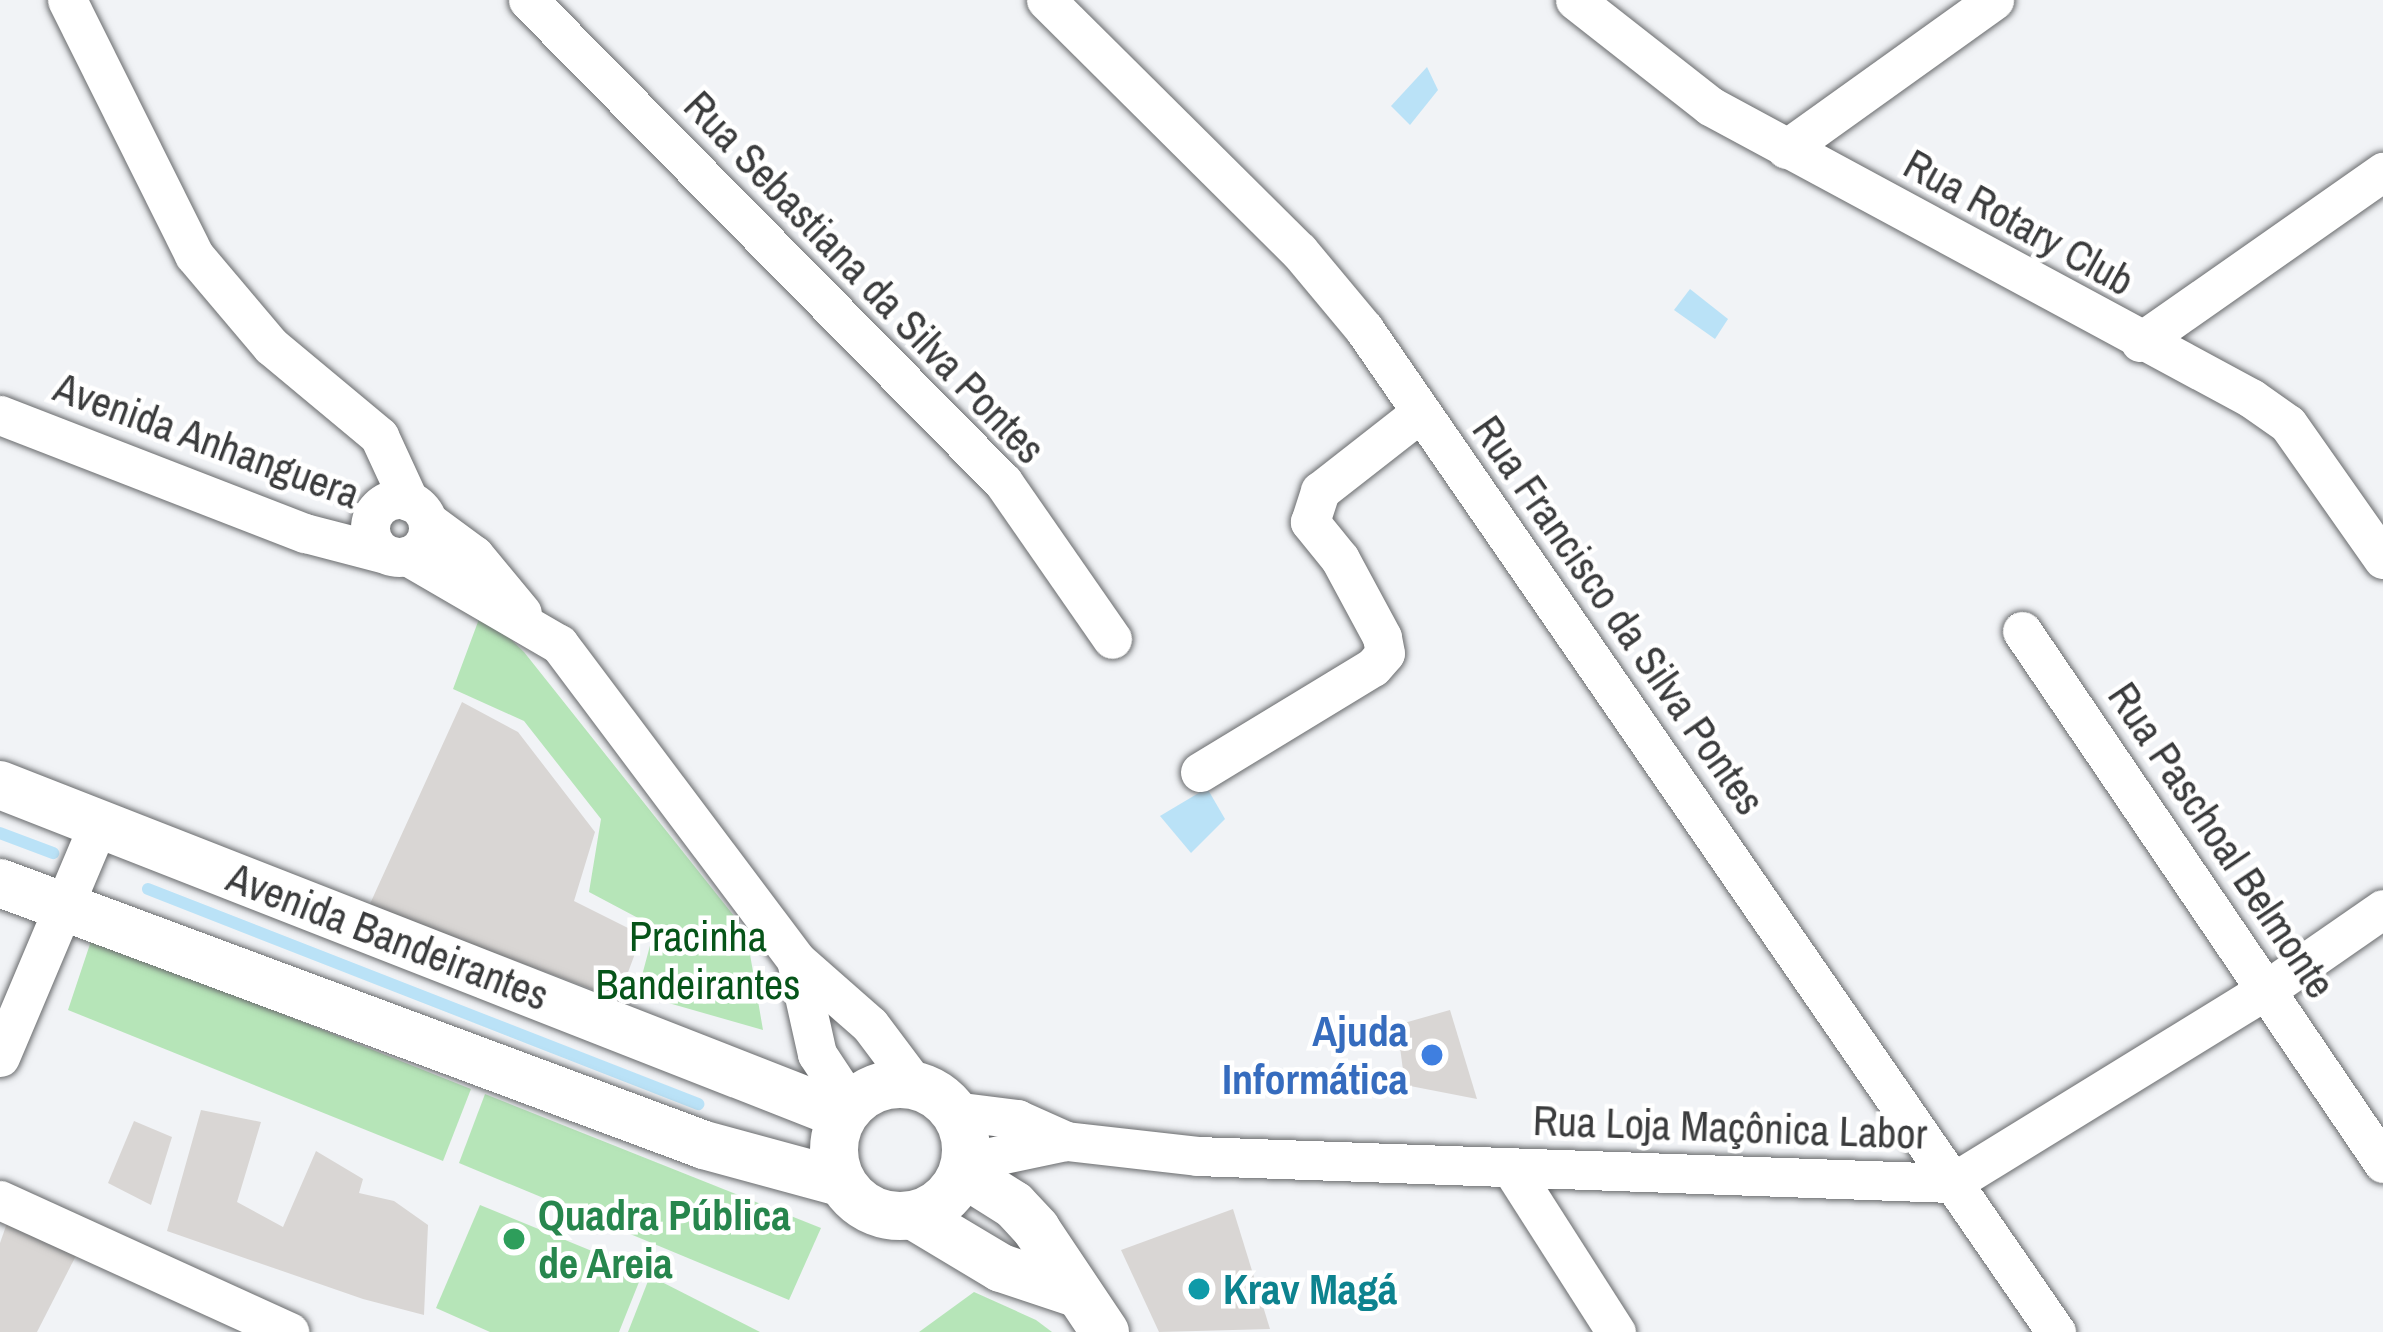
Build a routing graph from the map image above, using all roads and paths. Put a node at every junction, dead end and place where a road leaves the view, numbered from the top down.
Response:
1 (67, 0) edge
2 (528, 0) edge
3 (1046, 0) edge
4 (1575, 0) edge
5 (1994, 0) edge
6 (1786, 149) junction
7 (2383, 172) edge
8 (2140, 342) junction
9 (1421, 412) junction
10 (0, 415) edge
11 (406, 510) junction
12 (395, 555) junction
13 (2383, 559) edge
14 (533, 627) junction
15 (2021, 632) dead end
16 (1112, 639) dead end
17 (1200, 772) dead end
18 (0, 785) edge
19 (99, 823) junction
20 (0, 884) edge
21 (62, 909) junction
22 (2383, 909) edge
23 (796, 960) junction
24 (2266, 990) junction
25 (0, 1058) edge
26 (934, 1098) junction
27 (846, 1110) junction
28 (1066, 1141) junction
29 (2383, 1163) edge
30 (964, 1168) junction
31 (1510, 1168) junction
32 (840, 1181) junction
33 (1952, 1183) junction
34 (0, 1200) edge
35 (914, 1216) junction
36 (1076, 1292) junction
37 (289, 1332) edge
38 (1105, 1332) edge
39 (1616, 1332) edge
40 (2056, 1332) edge

1 - 11 street
2 - 16 street, Rua Sebastiana da Silva Pontes
3 - 9 street, Rua Francisco da Silva Pontes
4 - 6 street, Rua Rotary Club
5 - 6 street
6 - 8 street, Rua Rotary Club
7 - 8 street
8 - 13 street, Rua Rotary Club
9 - 17 street
9 - 33 street, Rua Francisco da Silva Pontes
10 - 12 street, Avenida Anhanguera
11 - 12 street
11 - 12 street
11 - 14 street
12 - 14 street, Avenida Anhanguera
14 - 23 street
15 - 24 street, Rua Paschoal Belmonte
18 - 19 street, Avenida Bandeirantes
19 - 21 street
19 - 27 street, Avenida Bandeirantes
20 - 21 street, Avenida Bandeirantes
21 - 25 street
21 - 32 street, Avenida Bandeirantes
22 - 24 street, Rua Loja Maçônica Labor
23 - 26 street
23 - 27 street
24 - 29 street, Rua Paschoal Belmonte
24 - 33 street, Rua Loja Maçônica Labor
26 - 27 street
26 - 28 street, Rua Loja Maçônica Labor
26 - 30 street
27 - 32 street
28 - 30 street, Rua Loja Maçônica Labor
28 - 31 street, Rua Loja Maçônica Labor
30 - 35 street
30 - 36 street
31 - 33 street, Rua Loja Maçônica Labor
31 - 39 street
32 - 35 street
33 - 40 street, Rua Francisco da Silva Pontes
34 - 37 street
35 - 36 street
36 - 38 street

